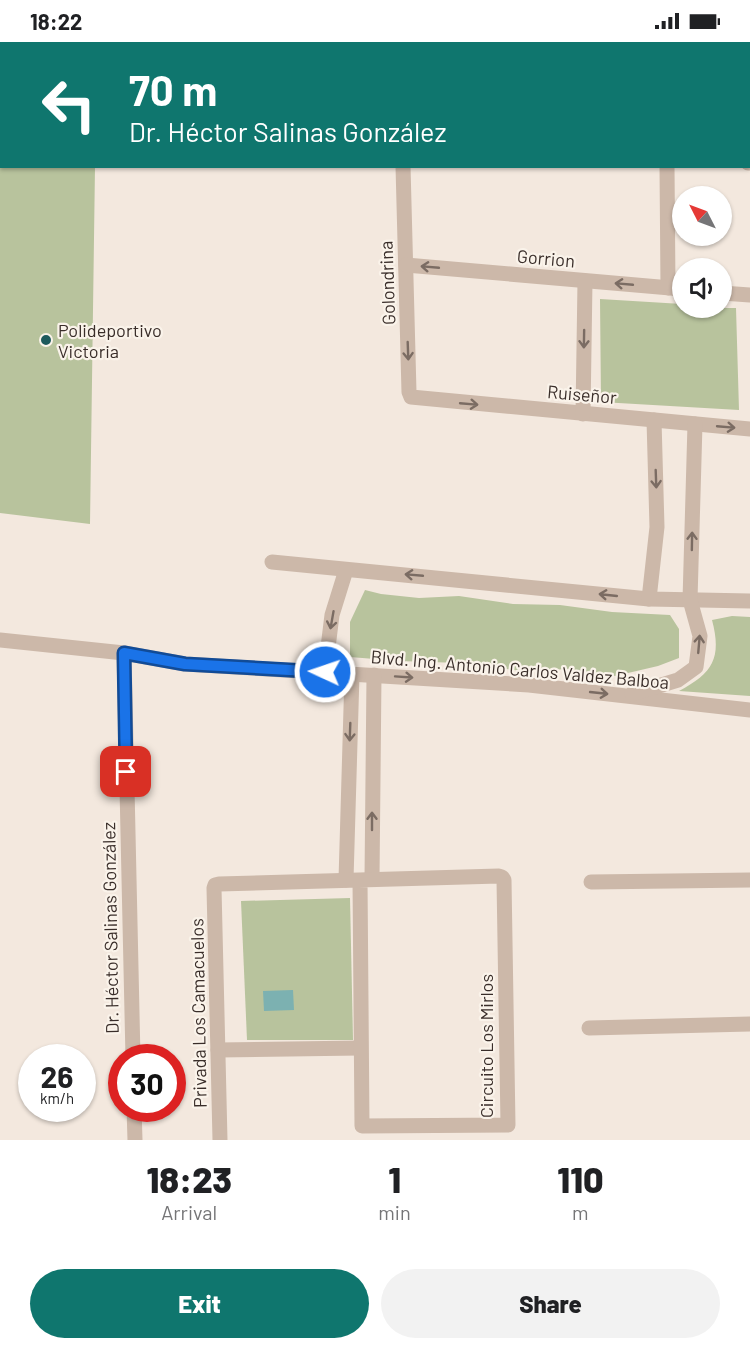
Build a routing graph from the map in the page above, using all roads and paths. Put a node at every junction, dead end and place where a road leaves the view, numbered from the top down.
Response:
1 (403, 168) edge
2 (667, 168) edge
3 (673, 258) edge
4 (406, 265) junction
5 (585, 281) junction
6 (672, 289) edge
7 (732, 294) edge
8 (750, 295) edge
9 (411, 397) joint
10 (583, 414) junction
11 (654, 420) junction
12 (695, 424) junction
13 (750, 429) edge
14 (272, 562) dead end
15 (346, 570) junction
16 (649, 599) junction
17 (690, 600) junction
18 (750, 601) edge
19 (0, 640) edge
20 (124, 653) junction
21 (325, 672) junction
22 (352, 674) junction
23 (374, 675) junction
24 (626, 696) junction
25 (750, 710) edge
26 (349, 776) junction
27 (373, 778) junction
28 (359, 880) junction
29 (750, 880) edge
30 (591, 882) dead end
31 (215, 885) joint
32 (750, 1024) edge
33 (590, 1028) dead end
34 (133, 1044) edge
35 (360, 1048) junction
36 (218, 1050) junction
37 (134, 1122) edge
38 (135, 1140) edge
39 (220, 1140) edge

1 - 4 street, Golondrina
2 - 3 street
5 -> 4 street, Gorrion
4 -> 9 street, Golondrina
6 -> 5 street, Gorrion
5 -> 10 street
7 - 8 street
9 -> 10 street, Ruiseñor
10 - 11 street, Ruiseñor
11 - 12 street, Ruiseñor
11 -> 16 street
12 -> 13 street, Ruiseñor
17 -> 12 street
14 - 15 street
16 -> 15 street
15 -> 21 street
16 - 17 street
17 - 18 street
24 -> 17 street
19 - 20 street, Blvd. Ing. Antonio Carlos Valdez Balboa
20 - 21 street, Blvd. Ing. Antonio Carlos Valdez Balboa
20 - 34 street, Dr. Héctor Salinas González
21 - 22 street, Blvd. Ing. Antonio Carlos Valdez Balboa
22 - 23 street, Blvd. Ing. Antonio Carlos Valdez Balboa
22 -> 26 street, Circuito Los Mirlos
23 -> 24 street, Blvd. Ing. Antonio Carlos Valdez Balboa
23 - 27 street, Circuito Los Mirlos
24 - 25 street, Blvd. Ing. Antonio Carlos Valdez Balboa
26 - 27 street
26 - 28 street, Circuito Los Mirlos
28 -> 27 street, Circuito Los Mirlos
28 - 31 street, Circuito Los Mirlos
28 - 35 street, Circuito Los Mirlos
28 - 35 street, Circuito Los Mirlos
29 - 30 street
31 - 36 street, Privada Los Camacuelos
32 - 33 street
35 - 36 street
36 - 39 street, Privada Los Camacuelos
37 - 38 street

